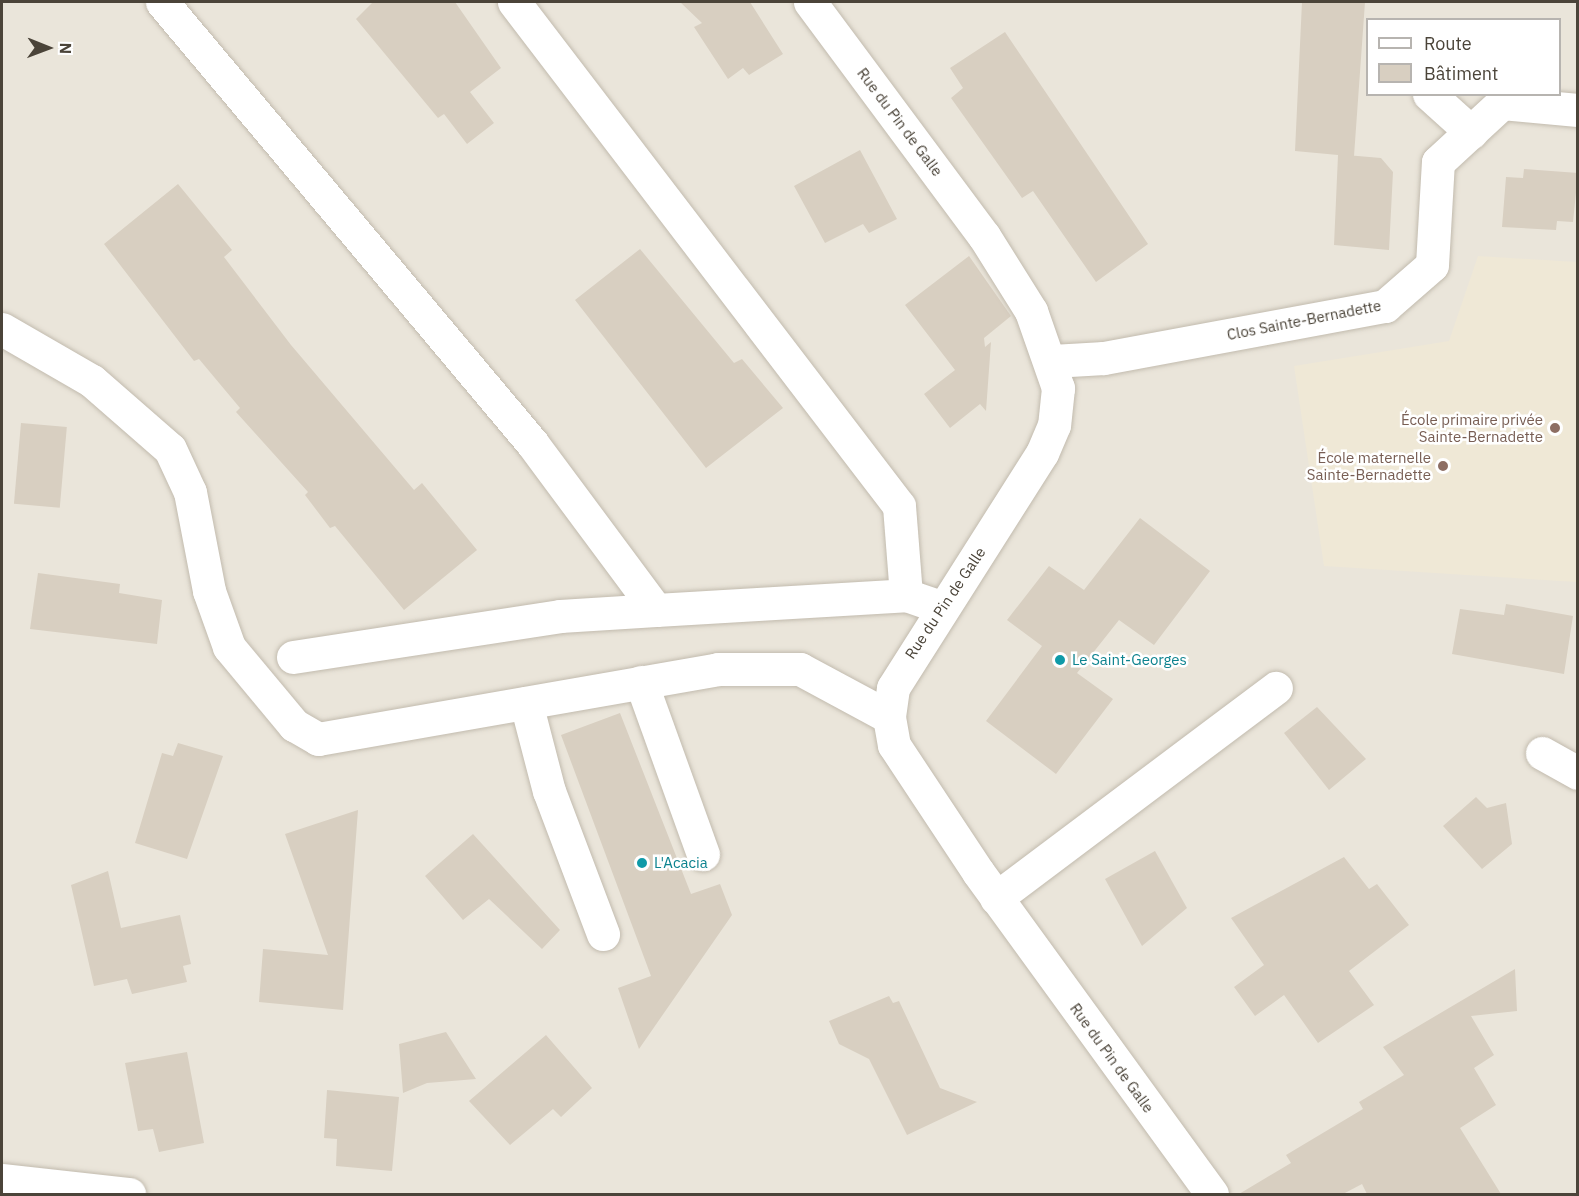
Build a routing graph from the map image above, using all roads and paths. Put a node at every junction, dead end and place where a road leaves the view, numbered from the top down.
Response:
1 (162, 2) edge
2 (514, 2) edge
3 (810, 2) edge
4 (1431, 96) edge
5 (1578, 110) edge
6 (1471, 132) junction
7 (2, 329) edge
8 (1052, 361) junction
9 (906, 595) junction
10 (941, 607) junction
11 (656, 610) junction
12 (293, 657) dead end
13 (641, 682) junction
14 (1276, 688) dead end
15 (526, 703) junction
16 (889, 717) junction
17 (1542, 753) dead end
18 (1578, 773) edge
19 (703, 854) dead end
20 (996, 898) junction
21 (603, 934) dead end
22 (2, 1180) edge
23 (129, 1194) edge
24 (1212, 1194) edge

1 - 11 street
2 - 9 street
3 - 8 street, Rue du Pin de Galle
4 - 6 street
5 - 6 street, Clos Sainte-Bernadette
6 - 8 street, Clos Sainte-Bernadette
7 - 15 street
8 - 10 street, Rue du Pin de Galle
9 - 10 street
9 - 11 street
10 - 16 street, Rue du Pin de Galle
11 - 12 street
13 - 15 street
13 - 16 street
13 - 19 street
14 - 20 street
15 - 21 street
16 - 20 street, Rue du Pin de Galle
17 - 18 street
20 - 24 street, Rue du Pin de Galle
22 - 23 street

